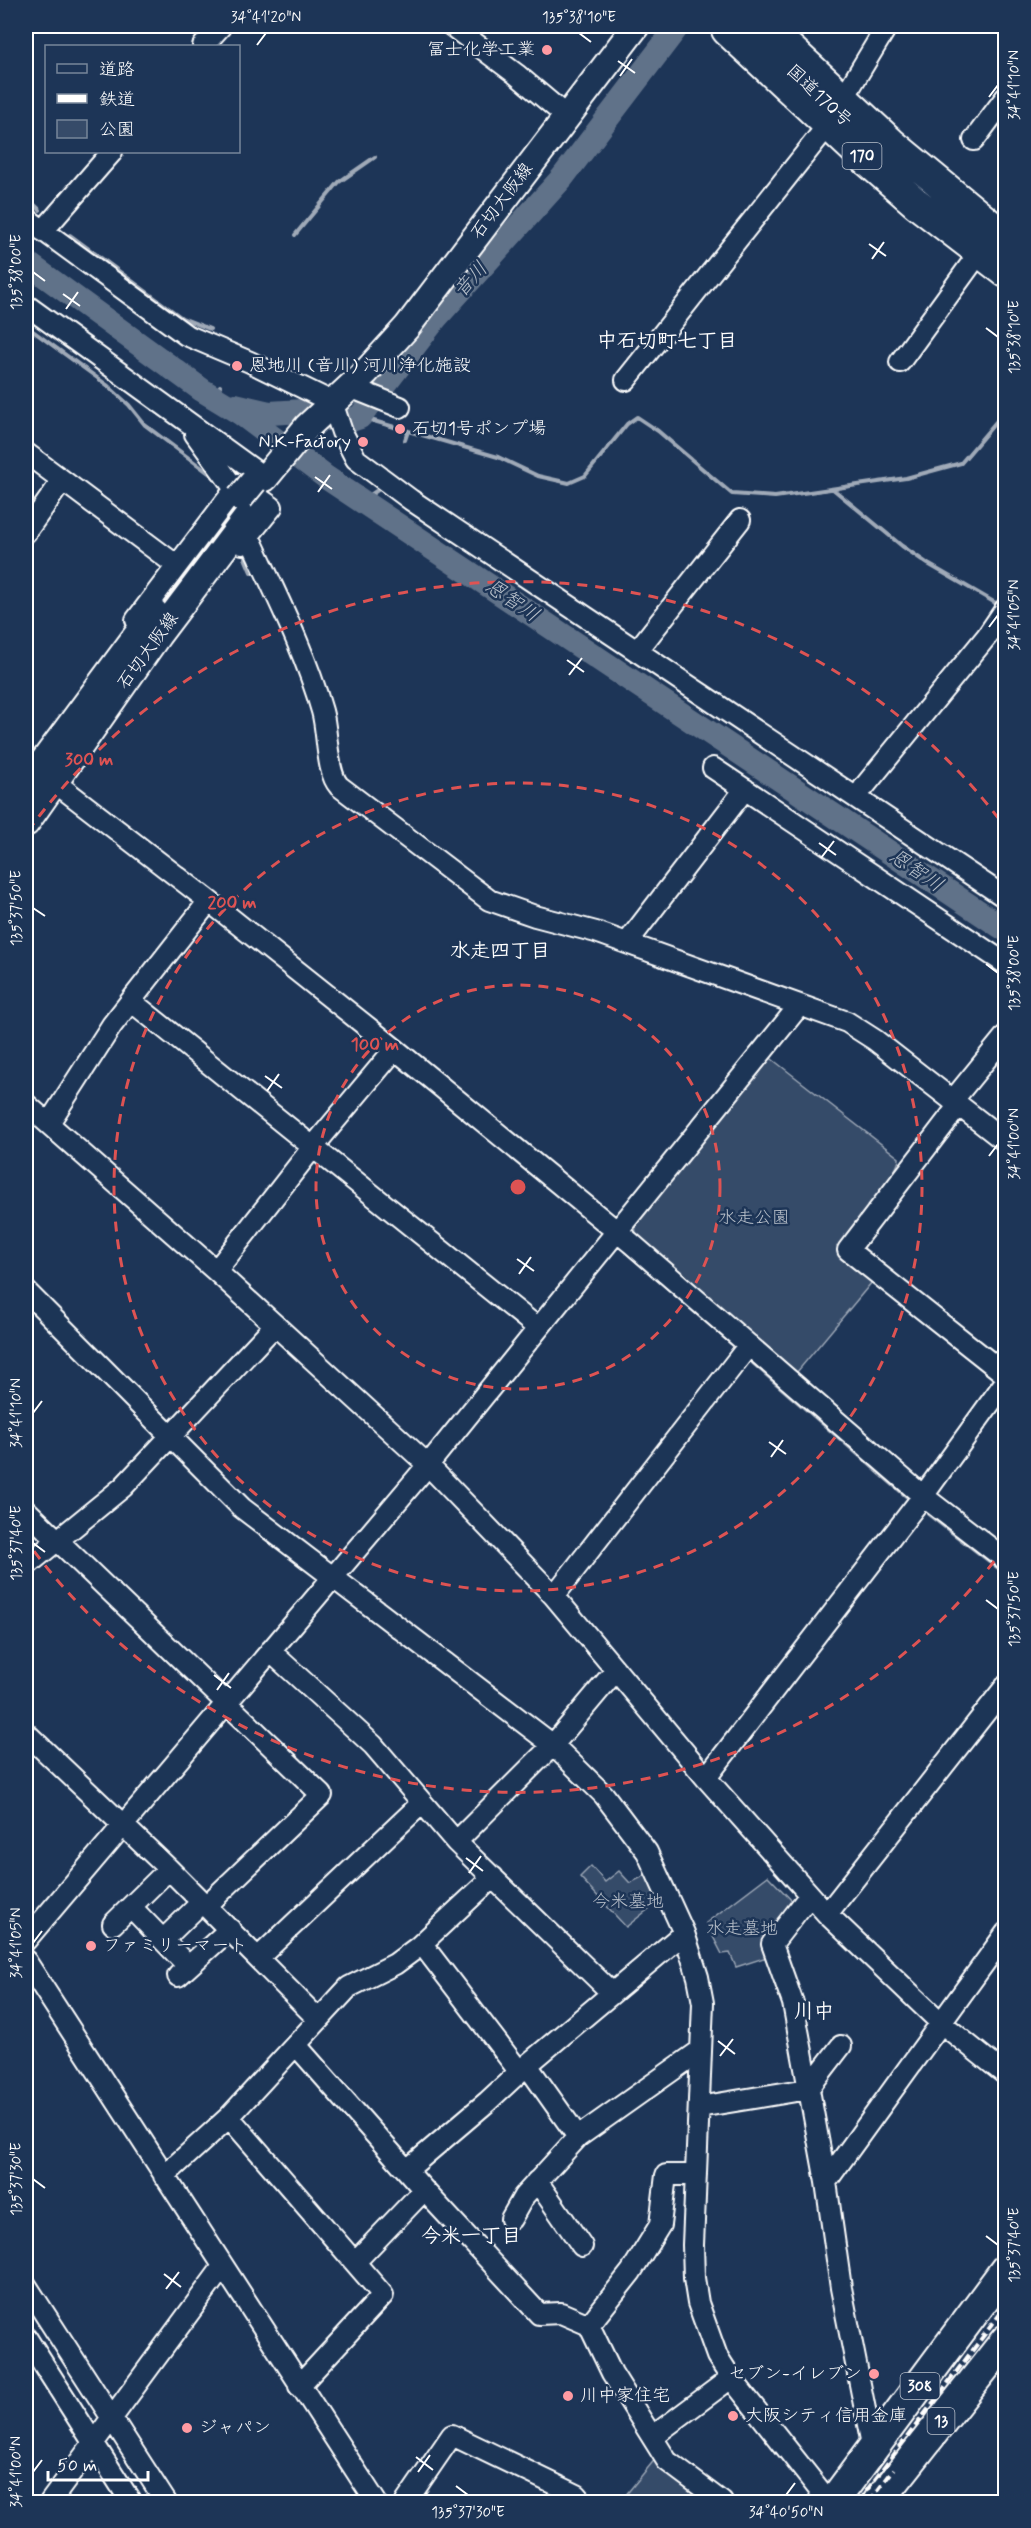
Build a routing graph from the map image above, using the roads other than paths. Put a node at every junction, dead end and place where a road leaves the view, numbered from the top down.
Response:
1 (221, 26) edge
2 (452, 26) edge
3 (636, 26) edge
4 (765, 26) edge
5 (781, 26) edge
6 (887, 26) edge
7 (734, 27) edge
8 (204, 45) edge
9 (807, 75) junction
10 (849, 89) junction
11 (1005, 97) edge
12 (566, 116) junction
13 (828, 125) junction
14 (974, 140) dead end
15 (111, 153) edge
16 (26, 218) edge
17 (1005, 223) edge
18 (43, 231) junction
19 (1005, 238) edge
20 (992, 254) edge
21 (1005, 272) edge
22 (26, 305) edge
23 (900, 362) dead end
24 (626, 380) dead end
25 (349, 395) junction
26 (392, 404) dead end
27 (187, 420) junction
28 (26, 453) edge
29 (62, 481) junction
30 (255, 488) junction
31 (740, 520) dead end
32 (26, 532) edge
33 (249, 536) junction
34 (176, 565) junction
35 (1005, 608) edge
36 (637, 651) junction
37 (119, 690) junction
38 (713, 768) dead end
39 (36, 774) edge
40 (864, 787) dead end
41 (745, 789) junction
42 (26, 823) edge
43 (1005, 898) edge
44 (209, 901) junction
45 (627, 943) junction
46 (1005, 964) edge
47 (131, 1001) junction
48 (799, 1006) junction
49 (1005, 1035) edge
50 (395, 1049) junction
51 (956, 1102) junction
52 (26, 1104) edge
53 (49, 1123) junction
54 (1005, 1142) edge
55 (313, 1147) junction
56 (616, 1231) junction
57 (216, 1271) junction
58 (26, 1291) edge
59 (275, 1325) junction
60 (538, 1328) junction
61 (750, 1345) junction
62 (1005, 1375) edge
63 (1005, 1381) edge
64 (172, 1435) junction
65 (428, 1465) junction
66 (923, 1496) junction
67 (26, 1510) edge
68 (58, 1541) junction
69 (1005, 1560) edge
70 (26, 1566) edge
71 (333, 1576) junction
72 (554, 1596) junction
73 (270, 1651) junction
74 (616, 1670) junction
75 (1005, 1686) edge
76 (227, 1701) junction
77 (26, 1733) edge
78 (553, 1745) junction
79 (706, 1778) junction
80 (422, 1803) junction
81 (121, 1825) junction
82 (456, 1842) junction
83 (169, 1869) junction
84 (493, 1877) junction
85 (810, 1895) junction
86 (204, 1904) junction
87 (131, 1907) junction
88 (827, 1914) junction
89 (113, 1924) dead end
90 (230, 1929) junction
91 (684, 1933) junction
92 (1005, 1933) edge
93 (26, 1940) edge
94 (163, 1940) junction
95 (422, 1944) junction
96 (258, 1958) junction
97 (26, 1961) edge
98 (612, 1994) junction
99 (318, 2019) junction
100 (940, 2022) junction
101 (296, 2045) junction
102 (841, 2046) dead end
103 (701, 2050) junction
104 (523, 2068) junction
105 (1005, 2075) edge
106 (808, 2089) junction
107 (699, 2107) junction
108 (229, 2117) junction
109 (578, 2137) junction
110 (407, 2170) junction
111 (696, 2175) junction
112 (164, 2176) junction
113 (537, 2181) junction
114 (826, 2182) junction
115 (424, 2190) junction
116 (510, 2219) dead end
117 (582, 2246) dead end
118 (355, 2262) junction
119 (222, 2268) junction
120 (1005, 2269) edge
121 (26, 2285) edge
122 (1000, 2287) edge
123 (589, 2325) junction
124 (26, 2337) edge
125 (1005, 2338) edge
126 (992, 2366) edge
127 (731, 2378) junction
128 (299, 2386) junction
129 (111, 2418) junction
130 (652, 2437) junction
131 (93, 2444) junction
132 (873, 2450) junction
133 (50, 2502) edge
134 (131, 2502) edge
135 (166, 2502) edge
136 (376, 2502) edge
137 (406, 2502) edge
138 (584, 2502) edge
139 (722, 2502) edge
140 (831, 2502) edge
141 (852, 2502) edge
142 (878, 2502) edge
143 (892, 2502) edge

1 - 8 street
2 - 12 street
3 - 12 main road, 石切大阪線
4 - 9 highway, 国道170号 / 170
5 - 10 highway, 170
6 - 10 street
7 - 9 highway, 国道170号 / 170
7 - 13 highway, 170
9 - 19 highway, 国道170号 / 170
9 - 20 highway, 国道170号 / 170
10 - 17 highway, 170
11 - 14 street
12 - 25 main road, 石切大阪線
13 - 20 highway, 170
13 - 24 street
15 - 18 street
16 - 18 street
18 - 25 street
20 - 21 highway, 170
20 - 23 street
22 - 27 street
25 - 26 street
25 - 30 main road, 石切大阪線
25 - 36 street
27 - 30 street
27 - 30 street
28 - 29 street
29 - 32 street
29 - 34 street
30 - 33 street
30 - 34 street
30 - 37 main road, 石切大阪線
30 - 39 main road, 石切大阪線
31 - 36 street
33 - 37 street
33 - 45 street
34 - 39 street
35 - 40 street
36 - 43 street
37 - 39 main road, 石切大阪線
38 - 41 street
39 - 42 main road, 石切大阪線
39 - 44 street
41 - 45 street
41 - 46 street
44 - 47 street
44 - 50 street
45 - 48 street
47 - 53 street
47 - 55 street
48 - 51 street
48 - 56 street
49 - 51 street
50 - 55 street
50 - 56 street
51 - 54 street
51 - 62 street
52 - 53 street
53 - 57 street
55 - 57 street
55 - 60 street
56 - 60 street
56 - 61 street
57 - 59 street
58 - 64 street
59 - 64 street
59 - 65 street
60 - 65 street
61 - 66 street
61 - 72 street
63 - 66 street
64 - 68 street
64 - 71 street
65 - 71 street
65 - 72 street
66 - 69 street
66 - 79 street
67 - 68 street
68 - 70 street
68 - 76 street
71 - 73 street
71 - 78 street
72 - 74 street
73 - 76 street
73 - 80 street
74 - 78 street
74 - 79 street
75 - 88 street
76 - 81 street
76 - 86 street
77 - 81 street
78 - 82 street
78 - 91 street
79 - 85 street
80 - 82 street
80 - 96 street
81 - 83 street
81 - 93 street
82 - 84 street
83 - 86 street
83 - 87 street
84 - 95 street
84 - 98 street
85 - 88 street
85 - 106 street
86 - 90 street
86 - 94 street
87 - 89 street
87 - 94 street
88 - 100 street
90 - 94 street
90 - 96 street
91 - 98 street
91 - 103 street
92 - 100 street
95 - 99 street
95 - 104 street
96 - 99 street
97 - 112 street
98 - 104 street
99 - 101 street
100 - 105 street
100 - 114 street
101 - 108 street
101 - 110 street
102 - 106 street
103 - 107 street
103 - 109 street
104 - 109 street
104 - 110 street
106 - 107 street
106 - 114 street
107 - 111 street
108 - 112 street
108 - 118 street
109 - 113 street
110 - 115 street
111 - 123 street
111 - 127 street
112 - 119 street
113 - 116 street
113 - 117 street
114 - 132 street
115 - 118 street
115 - 123 street
118 - 128 street
119 - 128 street
119 - 129 street
120 - 132 highway, 308
121 - 129 street
122 - 141 highway, 13
123 - 130 street
124 - 131 street
125 - 126 highway, 13
126 - 142 highway, 13
126 - 143 highway
127 - 130 street
127 - 140 street
128 - 136 street
129 - 131 street
129 - 135 street
130 - 139 street
131 - 133 street
131 - 134 street
132 - 140 highway, 308
137 - 138 street

